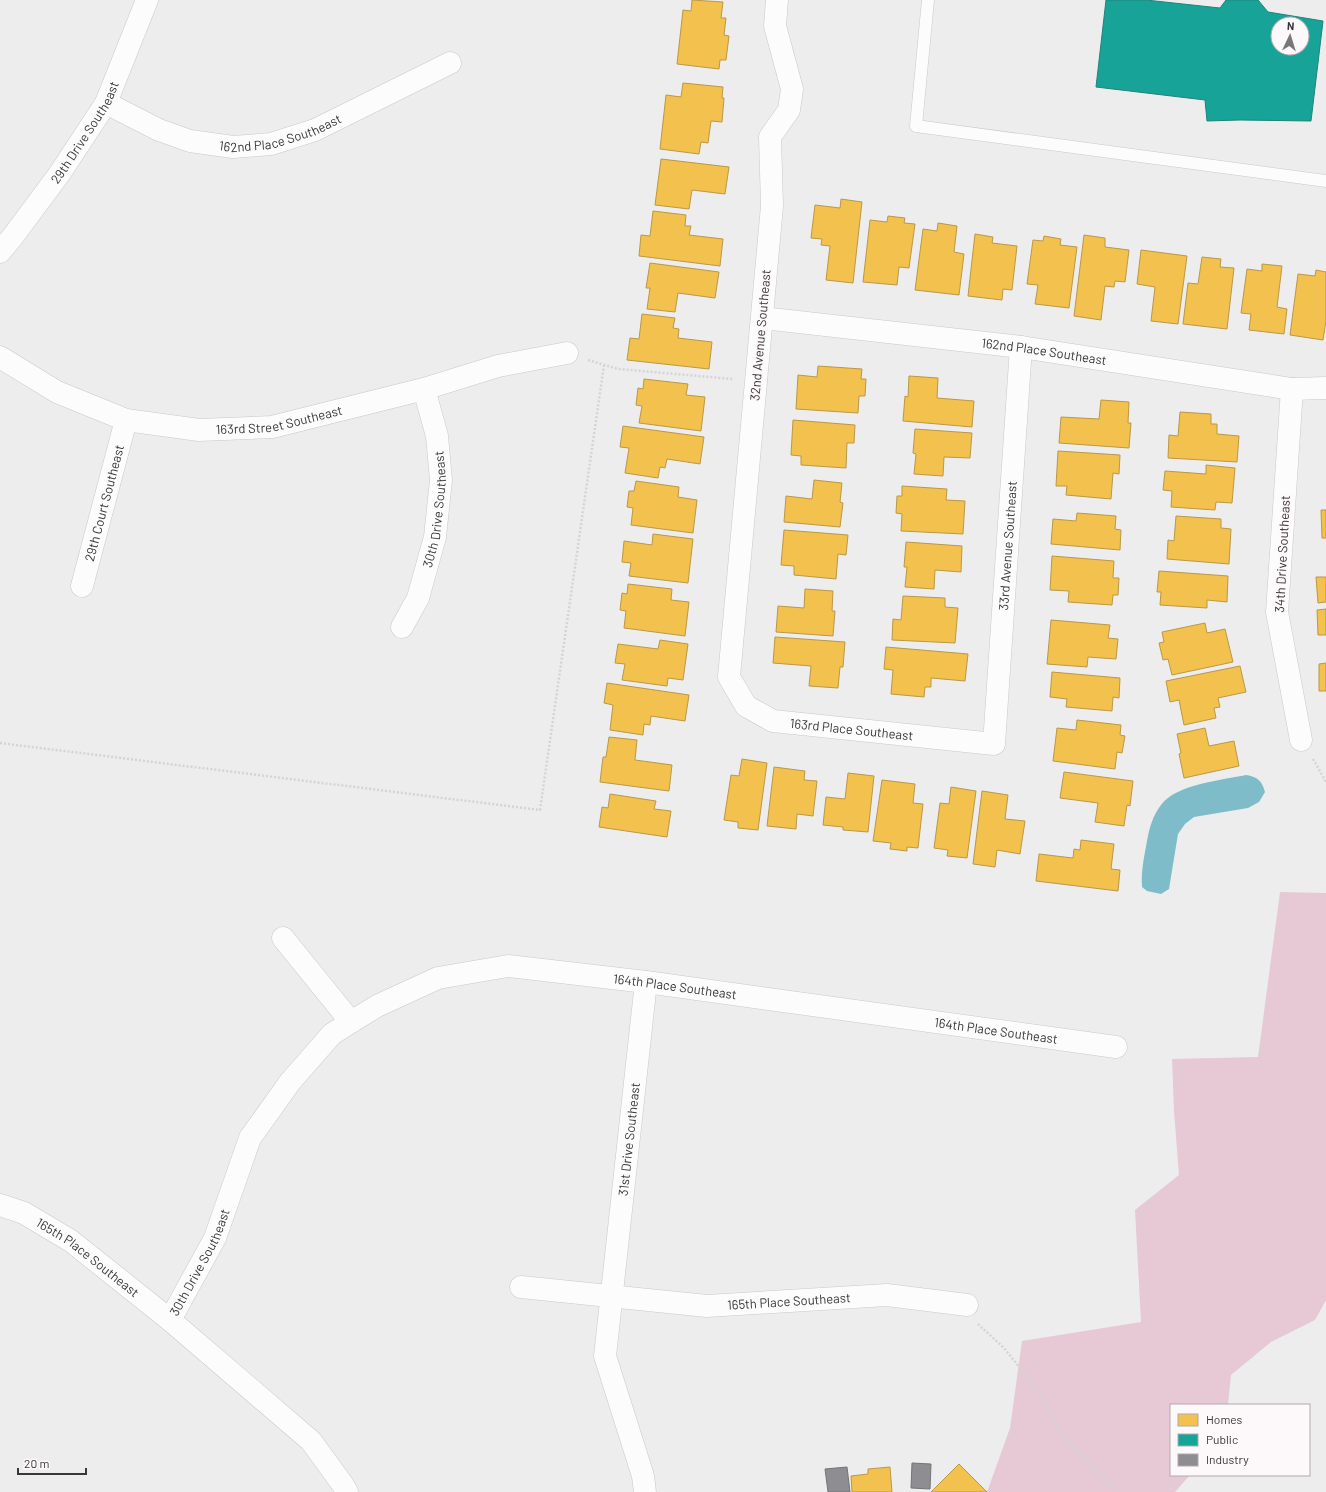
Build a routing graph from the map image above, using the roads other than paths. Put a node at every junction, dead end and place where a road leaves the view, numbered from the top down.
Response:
1 (147, 0) edge
2 (778, 0) edge
3 (928, 0) edge
4 (450, 64) dead end
5 (106, 103) junction
6 (1326, 181) edge
7 (0, 252) edge
8 (762, 318) junction
9 (1021, 347) junction
10 (567, 353) road end
11 (0, 357) edge
12 (424, 388) junction
13 (1326, 388) edge
14 (1292, 389) junction
15 (126, 420) junction
16 (82, 586) dead end
17 (402, 627) dead end
18 (729, 677) joint
19 (1301, 740) dead end
20 (994, 744) joint
21 (284, 938) dead end
22 (646, 982) junction
23 (351, 1022) junction
24 (1116, 1046) dead end
25 (0, 1205) edge
26 (521, 1287) dead end
27 (611, 1296) junction
28 (967, 1305) road end
29 (170, 1320) junction
30 (347, 1492) edge
31 (646, 1492) edge

1 - 5 street, 29th Drive Southeast
2 - 8 street, 32nd Avenue Southeast
3 - 6 lane
4 - 5 street, 162nd Place Southeast
5 - 7 street, 29th Drive Southeast
8 - 9 street, 162nd Place Southeast
8 - 18 street, 32nd Avenue Southeast
9 - 14 street, 162nd Place Southeast
9 - 20 street, 33rd Avenue Southeast
10 - 12 street, 163rd Street Southeast
11 - 15 street, 163rd Street Southeast
12 - 15 street, 163rd Street Southeast
12 - 17 street, 30th Drive Southeast
13 - 14 street, 162nd Place Southeast
14 - 19 street, 34th Drive Southeast
15 - 16 street, 29th Court Southeast
18 - 20 street, 163rd Place Southeast
21 - 23 street
22 - 23 street, 164th Place Southeast
22 - 24 street, 164th Place Southeast
22 - 27 street, 31st Drive Southeast
23 - 29 street, 30th Drive Southeast
25 - 29 street, 165th Place Southeast
26 - 27 street
27 - 28 street, 165th Place Southeast
27 - 31 street, 31st Drive Southeast
29 - 30 street, 30th Drive Southeast

